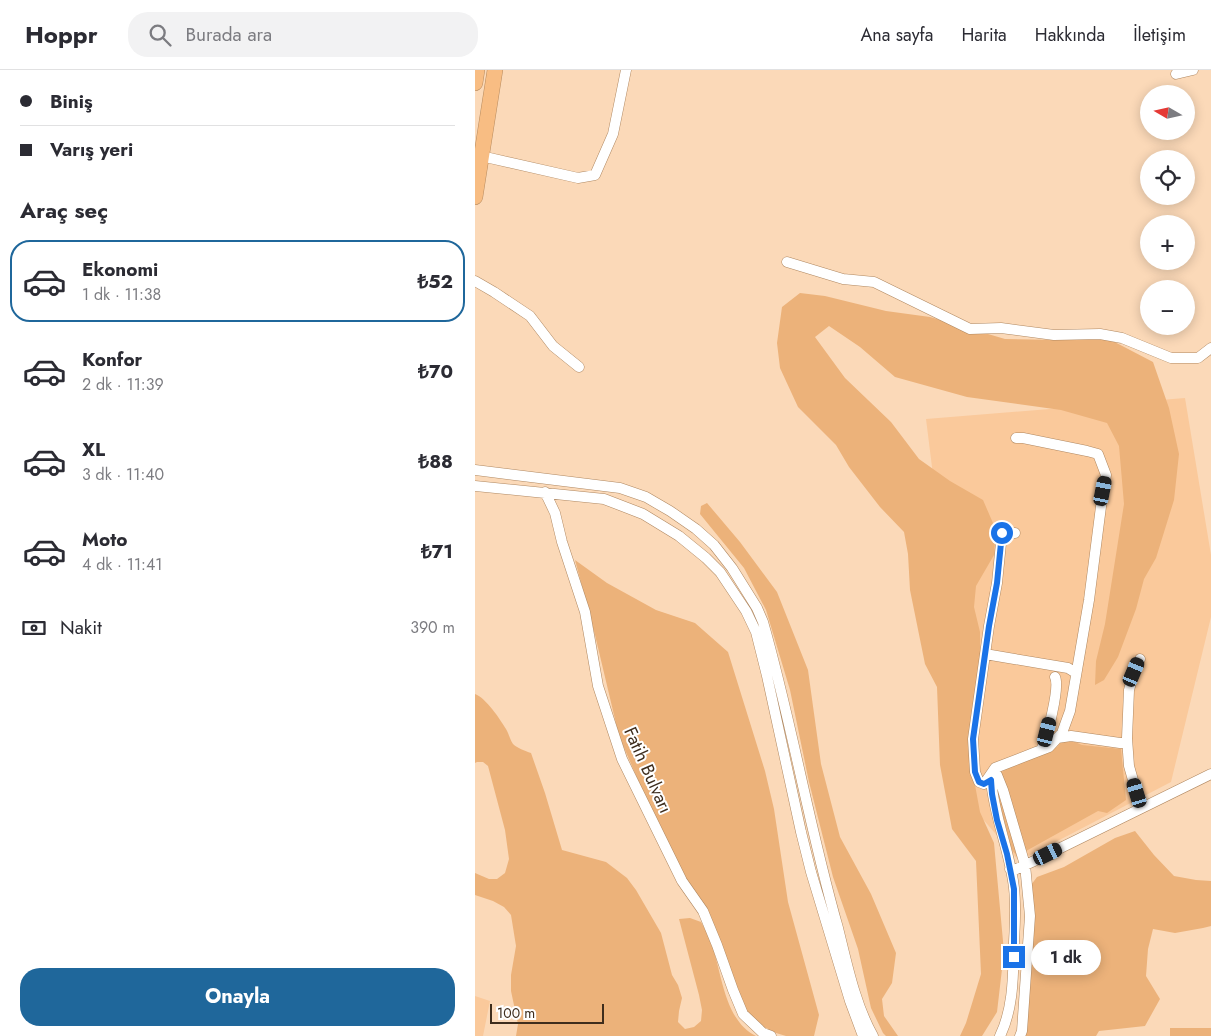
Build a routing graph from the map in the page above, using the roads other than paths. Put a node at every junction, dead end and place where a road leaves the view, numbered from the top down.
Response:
1 (477, 70) edge
2 (495, 70) edge
3 (626, 70) edge
4 (1193, 70) edge
5 (1176, 74) dead end
6 (475, 83) edge
7 (481, 156) junction
8 (475, 197) edge
9 (787, 262) dead end
10 (475, 281) edge
11 (1211, 348) edge
12 (579, 367) dead end
13 (1016, 438) dead end
14 (475, 470) edge
15 (475, 486) edge
16 (545, 492) junction
17 (1015, 534) dead end
18 (985, 654) junction
19 (1140, 659) dead end
20 (1076, 673) junction
21 (1055, 677) dead end
22 (1057, 738) junction
23 (1127, 743) junction
24 (1041, 750) junction
25 (1211, 774) edge
26 (984, 784) junction
27 (1141, 808) junction
28 (1025, 865) junction
29 (1010, 869) junction
30 (771, 1036) edge
31 (863, 1036) edge
32 (873, 1036) edge
33 (1000, 1036) edge
34 (1020, 1036) edge

1 - 6 highway
2 - 7 highway
3 - 7 street
4 - 5 street
7 - 8 highway
9 - 11 street
10 - 12 street
13 - 20 street
14 - 32 street
15 - 16 street
16 - 30 street, Fatih Bulvarı
16 - 31 street
17 - 18 street
18 - 20 street
18 - 26 street
19 - 23 street
20 - 22 street
21 - 24 street
22 - 23 street
22 - 24 street
23 - 27 street
24 - 26 street
25 - 27 street
26 - 28 street
26 - 29 street
27 - 28 street
28 - 29 street
28 - 34 street
29 - 33 street

